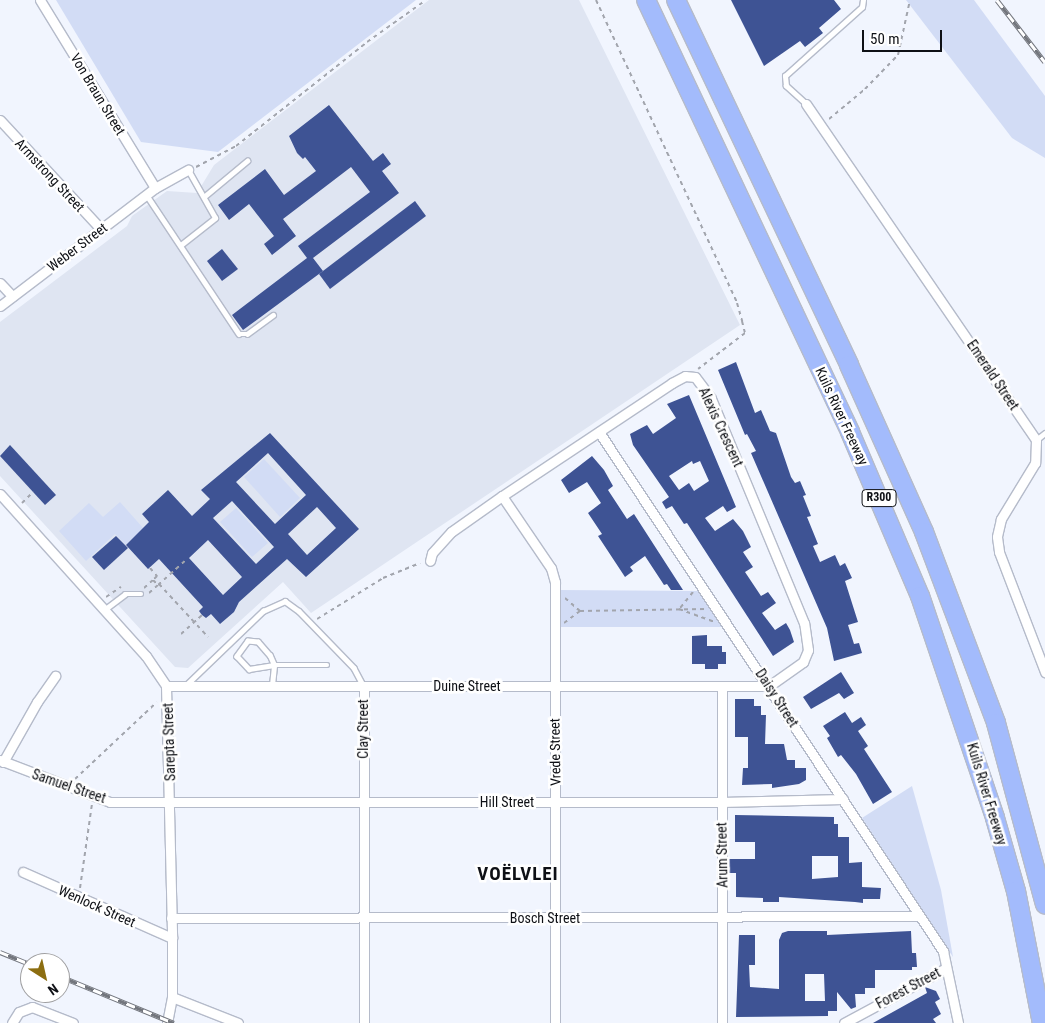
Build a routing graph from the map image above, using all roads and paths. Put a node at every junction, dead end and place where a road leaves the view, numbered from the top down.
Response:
1 (40, 0) edge
2 (426, 0) edge
3 (596, 0) edge
4 (646, 0) edge
5 (676, 0) edge
6 (863, 0) edge
7 (910, 0) edge
8 (806, 104) joint
9 (0, 120) edge
10 (822, 125) junction
11 (246, 161) dead end
12 (188, 170) junction
13 (155, 188) junction
14 (146, 194) junction
15 (205, 196) junction
16 (100, 229) junction
17 (182, 244) junction
18 (0, 284) edge
19 (12, 296) junction
20 (0, 306) edge
21 (273, 315) dead end
22 (695, 377) junction
23 (599, 432) junction
24 (1045, 433) edge
25 (1036, 440) junction
26 (33, 492) dead end
27 (0, 494) edge
28 (502, 496) junction
29 (14, 510) junction
30 (184, 560) dead end
31 (430, 561) joint
32 (150, 568) dead end
33 (153, 580) junction
34 (159, 584) junction
35 (702, 586) junction
36 (144, 588) dead end
37 (143, 595) joint
38 (554, 596) junction
39 (714, 603) junction
40 (679, 609) junction
41 (104, 610) junction
42 (580, 611) junction
43 (202, 615) dead end
44 (723, 617) junction
45 (195, 622) junction
46 (311, 623) junction
47 (554, 624) junction
48 (181, 634) dead end
49 (208, 637) dead end
50 (327, 665) dead end
51 (274, 666) junction
52 (1045, 672) edge
53 (56, 676) dead end
54 (554, 685) junction
55 (166, 686) junction
56 (185, 686) junction
57 (272, 686) junction
58 (364, 686) junction
59 (722, 686) junction
60 (769, 686) junction
61 (168, 700) junction
62 (1, 761) edge
63 (66, 788) junction
64 (92, 797) junction
65 (843, 799) junction
66 (170, 802) junction
67 (363, 802) junction
68 (555, 802) junction
69 (721, 802) junction
70 (23, 872) dead end
71 (76, 897) junction
72 (1045, 904) edge
73 (919, 916) junction
74 (722, 917) junction
75 (171, 918) junction
76 (555, 918) junction
77 (364, 919) junction
78 (172, 938) junction
79 (946, 968) junction
80 (172, 997) junction
81 (12, 1023) edge
82 (73, 1023) edge
83 (167, 1023) edge
84 (238, 1023) edge
85 (364, 1023) edge
86 (555, 1023) edge
87 (722, 1023) edge
88 (844, 1023) edge
89 (958, 1023) edge
90 (1042, 1023) edge

1 - 13 street, Von Braun Street
2 - 12 path
3 - 22 path
4 - 90 highway, Kuils River Freeway / R300
5 - 72 highway, Kuils River Freeway / R300
6 - 8 lane
7 - 10 path
8 - 10 street, Emerald Street
9 - 16 street, Armstrong Street
10 - 25 street, Emerald Street
11 - 15 lane
12 - 13 street, Weber Street
12 - 15 lane
13 - 14 street, Weber Street
14 - 16 street, Weber Street
14 - 17 lane
15 - 17 lane
16 - 19 street, Weber Street
17 - 21 lane
18 - 19 street
19 - 20 street, Weber Street
22 - 23 street, Alexis Crescent
22 - 60 street, Alexis Crescent
23 - 28 street, Alexis Crescent
23 - 35 street, Daisy Street
24 - 25 lane
25 - 52 street
26 - 29 path
27 - 29 street, Sarepta Street
28 - 31 street, Alexis Crescent
28 - 38 street, Vrede Street
29 - 41 street, Sarepta Street
30 - 34 path
31 - 46 path
32 - 33 path
33 - 34 path
33 - 36 path
34 - 37 path
34 - 45 path
35 - 39 street, Daisy Street
35 - 40 path
37 - 41 lane
38 - 42 path
38 - 47 street, Vrede Street
39 - 40 path
39 - 44 street, Daisy Street
40 - 42 path
40 - 44 path
41 - 55 street, Sarepta Street
42 - 47 path
43 - 45 path
44 - 60 street, Daisy Street
45 - 48 path
45 - 49 path
46 - 56 lane, Clay Street
46 - 58 lane, Clay Street
47 - 54 street, Vrede Street
50 - 51 lane
51 - 51 lane
51 - 57 lane
53 - 62 street
54 - 58 street, Duine Street
54 - 59 street, Duine Street
54 - 68 street, Vrede Street
55 - 56 street, Duine Street
55 - 61 street, Sarepta Street
56 - 57 street, Duine Street
57 - 58 street, Duine Street
58 - 67 street, Clay Street
59 - 60 street, Duine Street
59 - 69 street, Arum Street
60 - 65 street, Daisy Street
61 - 63 path
61 - 66 street, Sarepta Street
62 - 63 street, Samuel Street
63 - 64 street, Samuel Street
64 - 66 street, Samuel Street
64 - 71 path
65 - 69 street, Hill Street
65 - 73 street, Daisy Street
66 - 67 street, Hill Street
66 - 75 street, Sarepta Street
67 - 68 street, Hill Street
67 - 77 street, Clay Street
68 - 69 street, Hill Street
68 - 76 street, Vrede Street
69 - 74 street, Arum Street
70 - 71 street, Wenlock Street
71 - 78 street, Wenlock Street
73 - 74 street, Bosch Street
73 - 79 street, Daisy Street
74 - 76 street, Bosch Street
74 - 87 street, Arum Street
75 - 77 street, Bosch Street
75 - 78 street, Sarepta Street
76 - 77 street, Bosch Street
76 - 86 street, Vrede Street
77 - 85 street, Clay Street
78 - 80 street, Sarepta Street
79 - 88 street, Forest Street
79 - 89 street, Daisy Street
80 - 83 street, Sarepta Street
80 - 84 street
81 - 82 street

